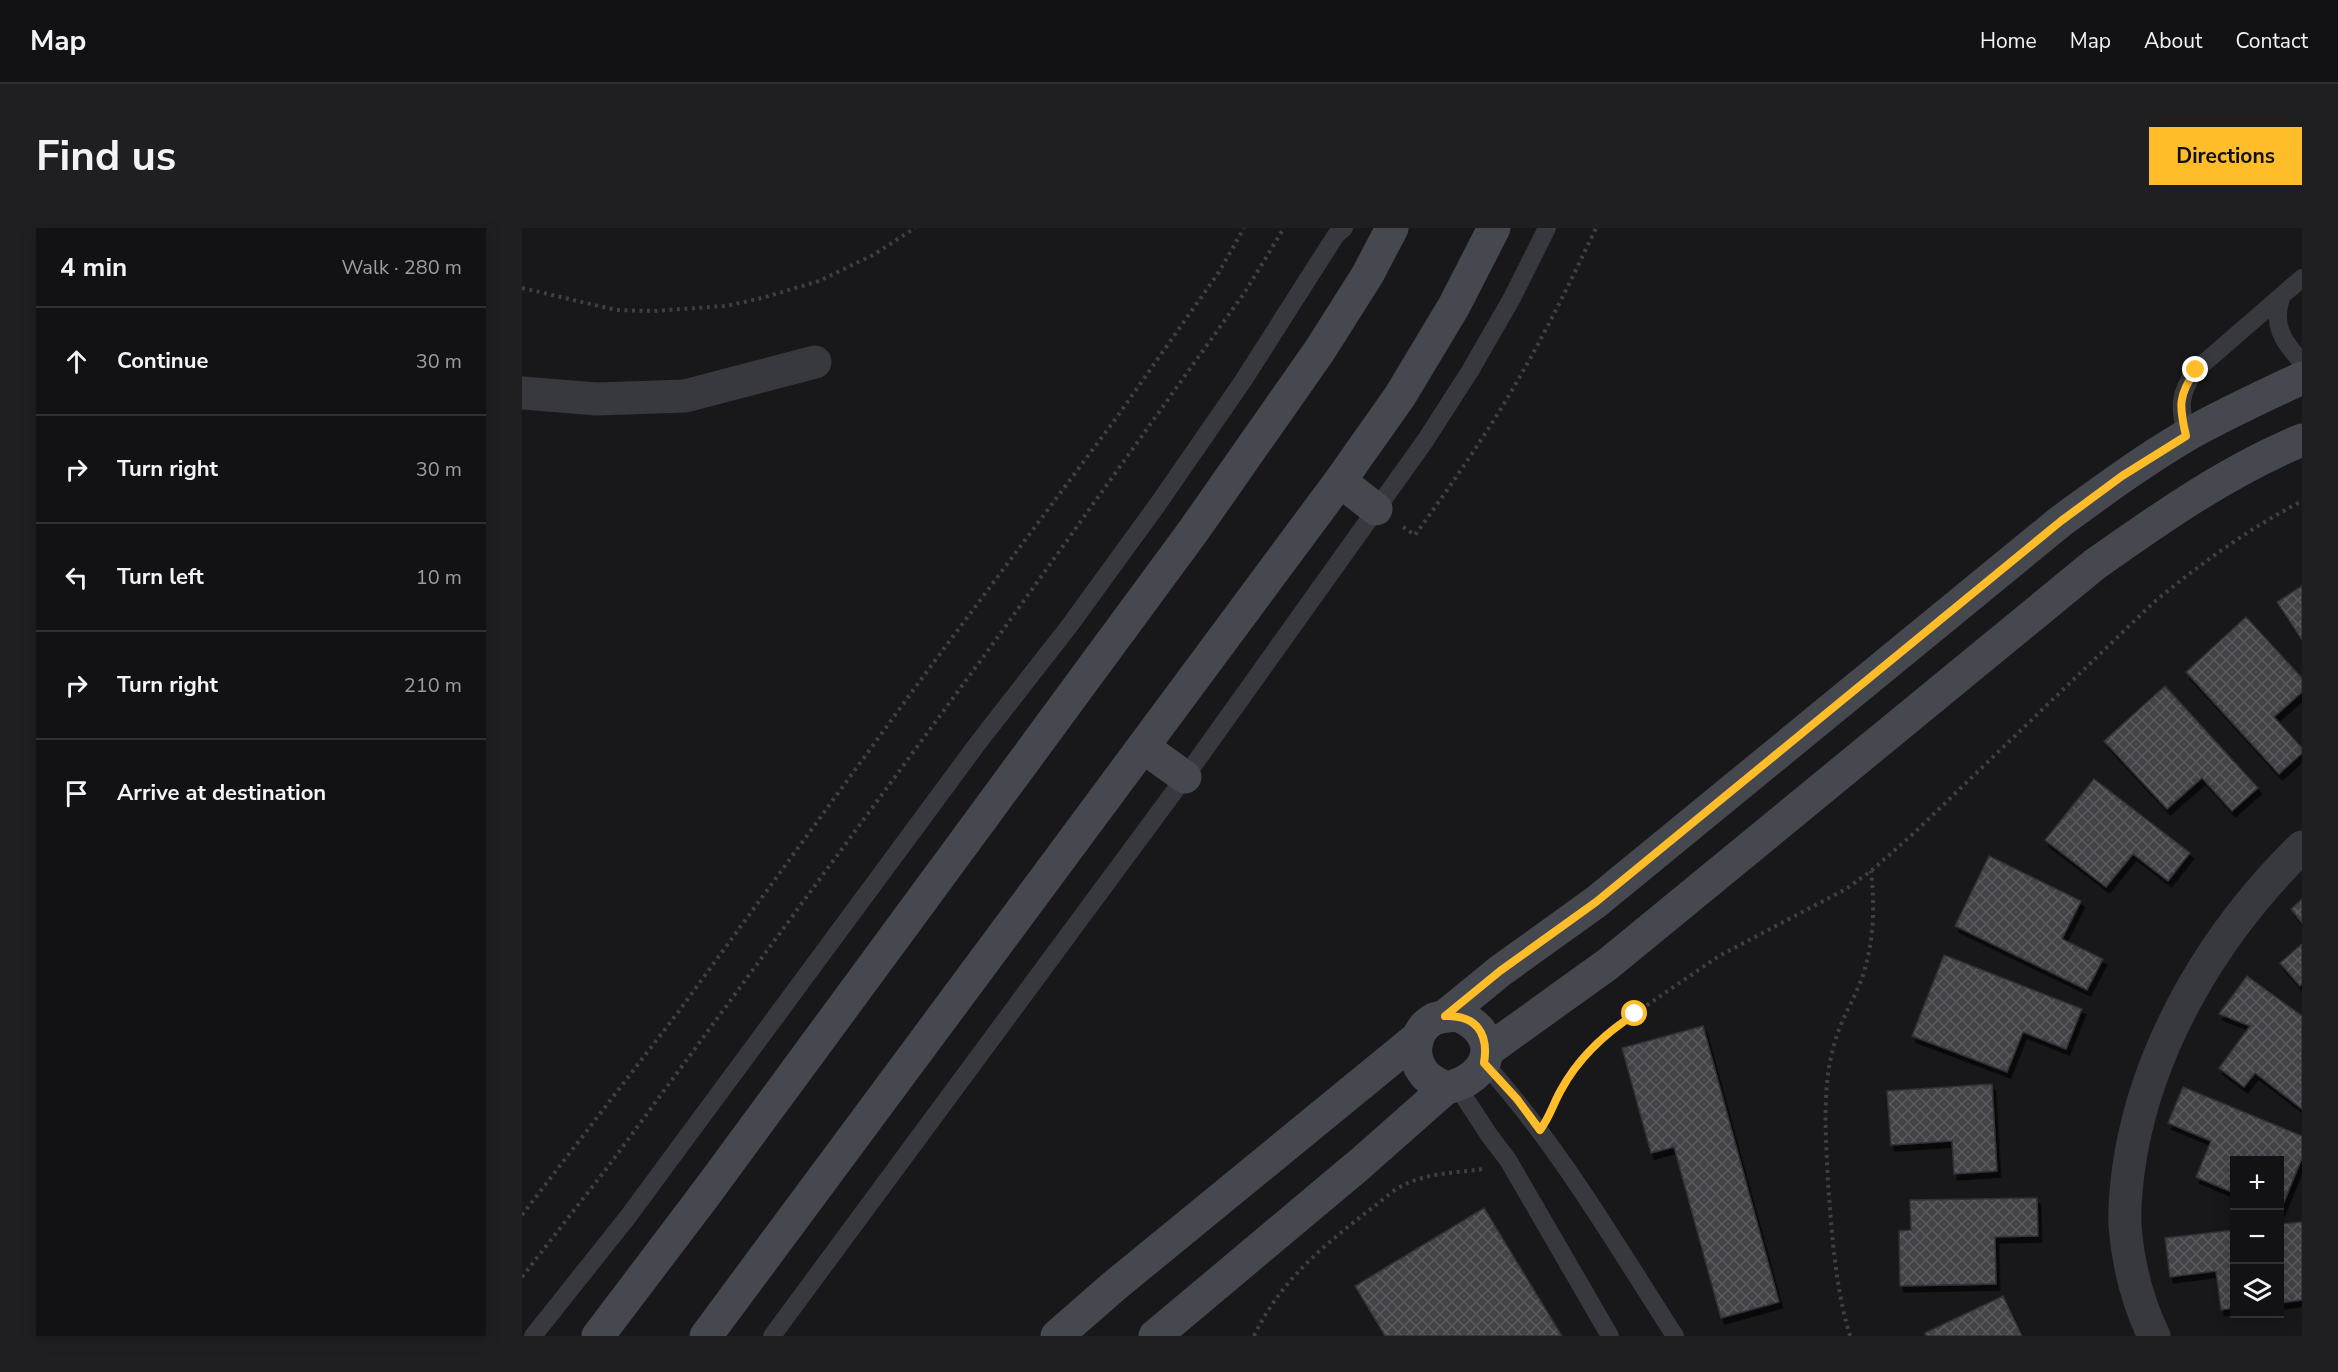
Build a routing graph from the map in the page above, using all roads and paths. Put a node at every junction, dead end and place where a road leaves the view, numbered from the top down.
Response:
1 (915, 228) edge
2 (1244, 228) edge
3 (1284, 228) edge
4 (1344, 228) edge
5 (1392, 228) edge
6 (1494, 228) edge
7 (1547, 228) edge
8 (1596, 228) edge
9 (2302, 278) edge
10 (522, 288) edge
11 (2282, 297) junction
12 (815, 362) dead end
13 (2302, 362) edge
14 (2302, 378) edge
15 (522, 393) edge
16 (2186, 436) junction
17 (2302, 440) edge
18 (1340, 481) junction
19 (2302, 501) edge
20 (1376, 509) junction
21 (1143, 747) junction
22 (1185, 777) junction
23 (2302, 847) edge
24 (1870, 871) junction
25 (1445, 1016) junction
26 (1417, 1038) junction
27 (1485, 1057) junction
28 (1451, 1087) junction
29 (1540, 1130) junction
30 (1508, 1160) junction
31 (522, 1215) edge
32 (522, 1277) edge
33 (533, 1336) edge
34 (597, 1336) edge
35 (706, 1336) edge
36 (772, 1336) edge
37 (1057, 1336) edge
38 (1155, 1336) edge
39 (1254, 1336) edge
40 (1610, 1336) edge
41 (1675, 1336) edge
42 (1850, 1336) edge
43 (2154, 1336) edge

1 - 10 path
2 - 31 path
3 - 32 path
4 - 33 lane
5 - 34 street
6 - 18 street
7 - 20 lane
8 - 20 path
9 - 11 lane
11 - 13 lane
11 - 16 lane
12 - 15 street
14 - 16 street
16 - 25 street
17 - 27 street
18 - 20 street
18 - 21 street
19 - 24 path
20 - 22 lane
21 - 22 street
21 - 35 street
22 - 36 lane
23 - 43 street
24 - 29 path
24 - 42 path
25 - 26 street
25 - 27 street
26 - 28 street
26 - 37 street
27 - 28 street
27 - 29 lane
28 - 30 lane
28 - 38 street
29 - 41 lane
30 - 39 path
30 - 40 lane

